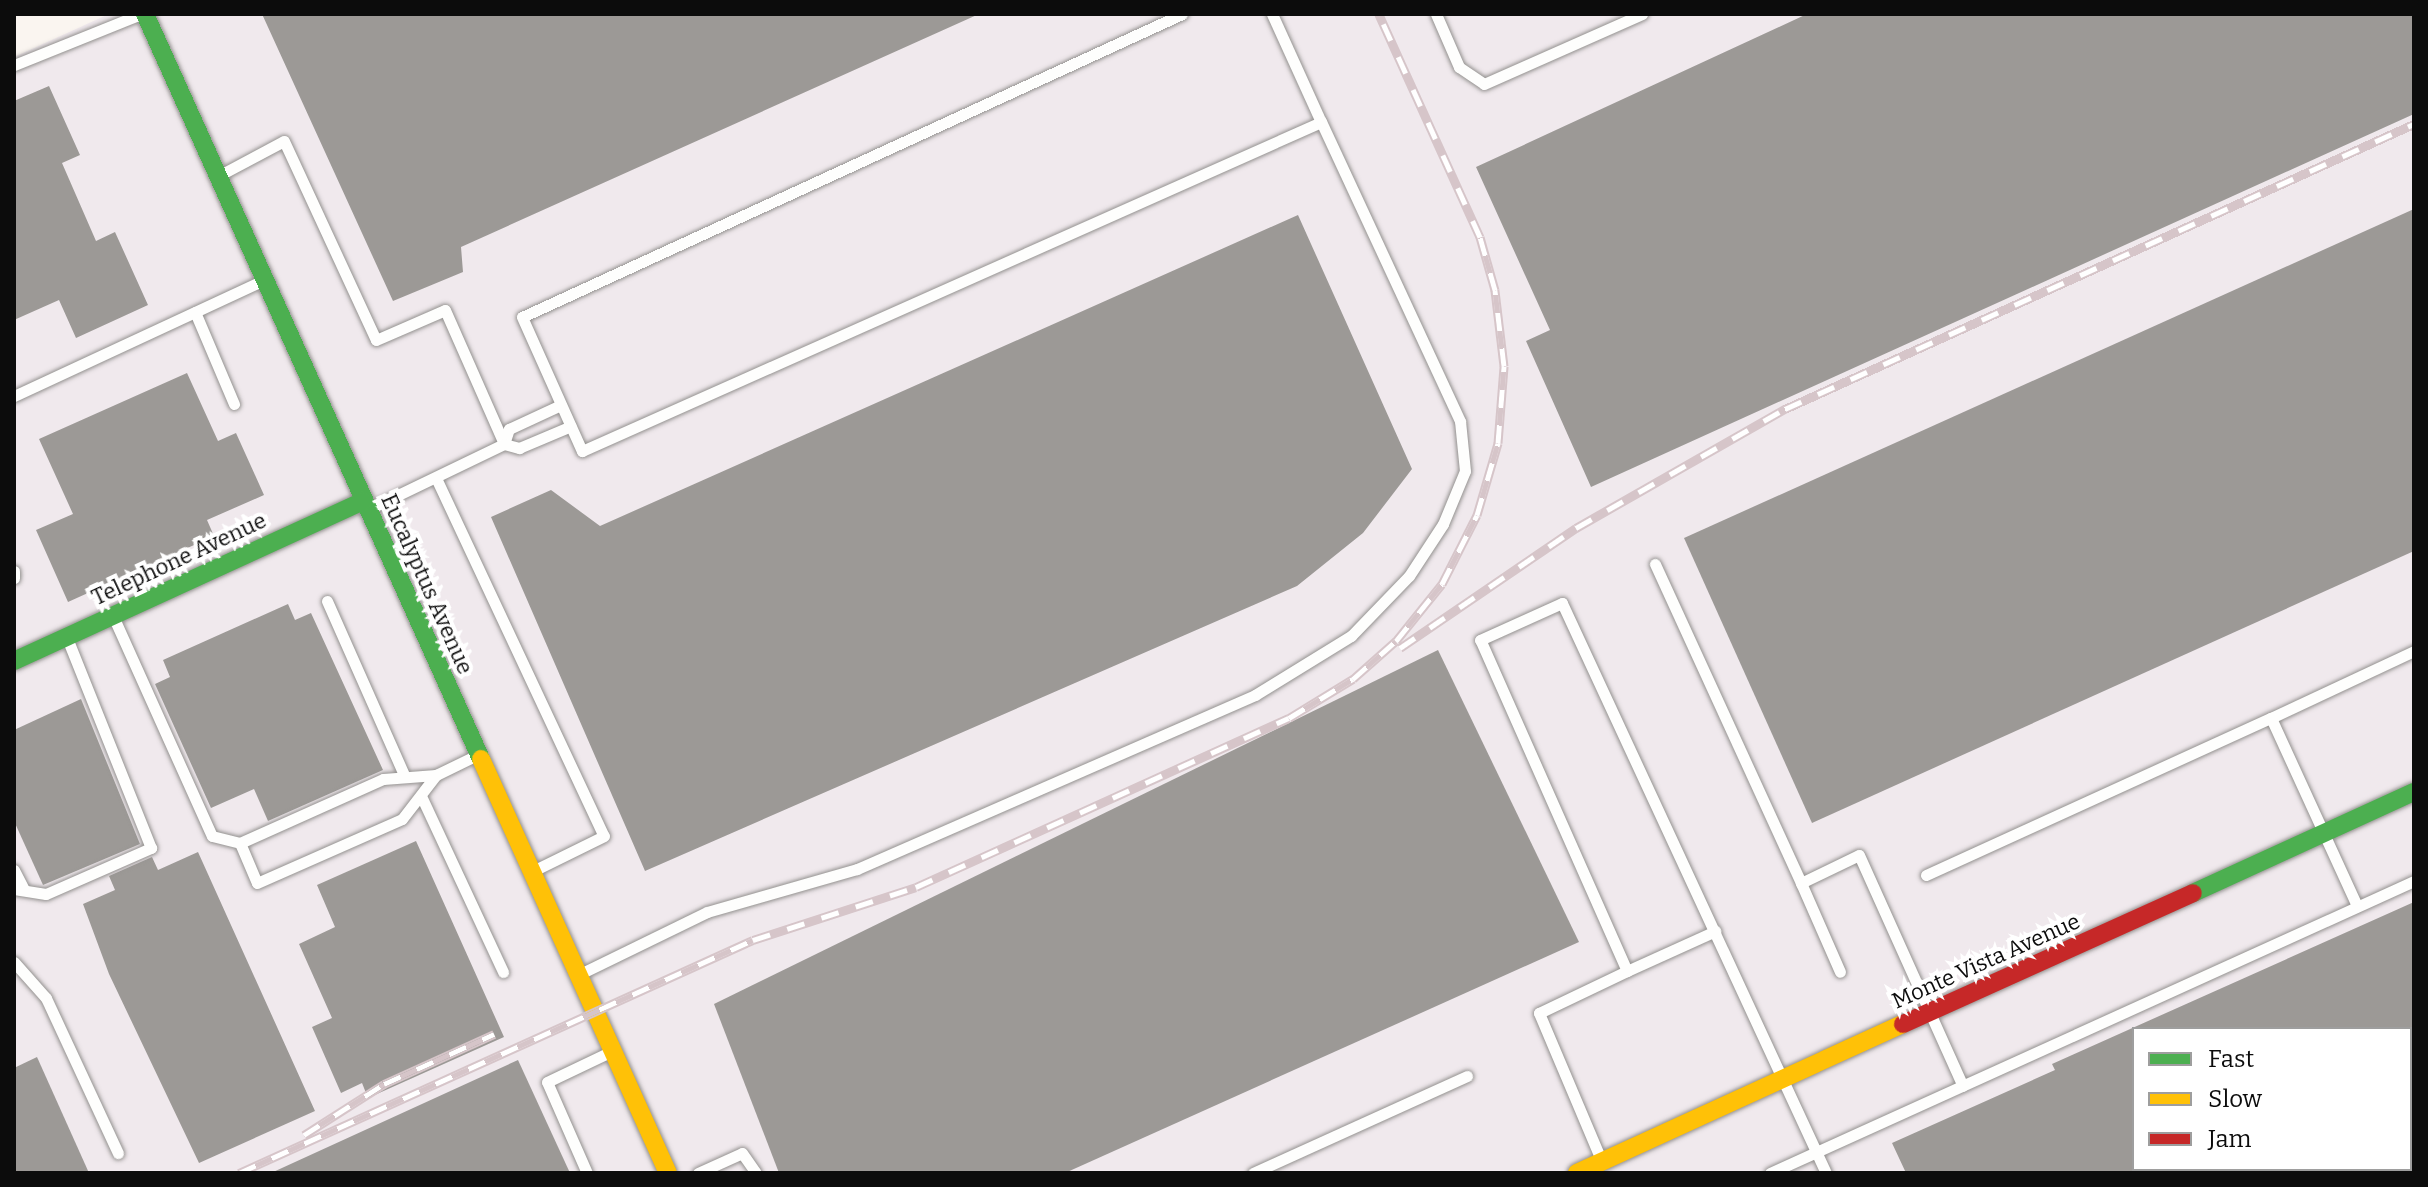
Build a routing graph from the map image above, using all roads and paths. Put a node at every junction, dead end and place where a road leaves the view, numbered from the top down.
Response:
1 (143, 14) edge
2 (1182, 14) edge
3 (1272, 14) edge
4 (1436, 14) edge
5 (1642, 14) edge
6 (14, 65) edge
7 (1321, 122) junction
8 (218, 176) junction
9 (264, 280) junction
10 (195, 312) junction
11 (14, 396) edge
12 (234, 404) dead end
13 (561, 405) junction
14 (571, 426) junction
15 (504, 444) junction
16 (436, 478) junction
17 (365, 506) junction
18 (1655, 564) dead end
19 (14, 571) edge
20 (14, 578) edge
21 (327, 601) dead end
22 (113, 615) junction
23 (67, 637) junction
24 (2414, 651) edge
25 (16, 655) edge
26 (2271, 718) junction
27 (477, 755) junction
28 (404, 775) junction
29 (436, 775) junction
30 (2414, 792) edge
31 (422, 798) junction
32 (2324, 833) junction
33 (240, 843) junction
34 (14, 870) edge
35 (531, 872) junction
36 (1926, 875) dead end
37 (2414, 881) edge
38 (1801, 883) junction
39 (19, 890) edge
40 (2357, 906) junction
41 (1715, 931) junction
42 (14, 962) edge
43 (1627, 971) junction
44 (503, 972) dead end
45 (1840, 972) dead end
46 (578, 975) junction
47 (1932, 1012) junction
48 (612, 1051) junction
49 (1467, 1076) dead end
50 (1784, 1079) junction
51 (1963, 1086) junction
52 (1816, 1152) junction
53 (118, 1153) dead end
54 (1605, 1167) edge
55 (587, 1173) edge
56 (668, 1173) edge
57 (698, 1173) edge
58 (756, 1173) edge
59 (1253, 1173) edge
60 (1577, 1173) edge
61 (1770, 1173) edge
62 (1826, 1173) edge

1 - 6 lane
1 - 8 street, Eucalyptus Avenue
2 - 13 lane
3 - 7 lane
4 - 5 lane
7 - 14 lane
7 - 46 lane
8 - 9 street, Eucalyptus Avenue
8 - 15 lane
9 - 10 lane
9 - 17 street, Eucalyptus Avenue
10 - 11 lane
10 - 12 lane
13 - 14 lane
13 - 15 lane
14 - 15 lane
15 - 16 lane
16 - 17 lane
16 - 35 lane
17 - 22 street, Telephone Avenue
17 - 27 street, Eucalyptus Avenue
18 - 38 lane
19 - 20 lane
21 - 28 lane
22 - 23 street, Telephone Avenue
22 - 33 lane
23 - 25 street, Telephone Avenue
23 - 39 lane
24 - 26 lane
26 - 32 lane
26 - 36 lane
27 - 29 lane
27 - 35 street, Eucalyptus Avenue
28 - 29 lane
28 - 33 lane
29 - 31 lane
30 - 32 street, Monte Vista Avenue
31 - 33 lane
31 - 44 lane
32 - 40 lane
32 - 47 street, Monte Vista Avenue
34 - 39 lane
35 - 46 street, Eucalyptus Avenue
37 - 40 lane
38 - 45 lane
38 - 47 lane
40 - 51 lane
41 - 43 lane
41 - 43 lane
41 - 50 lane
42 - 53 lane
43 - 54 lane
46 - 48 street, Eucalyptus Avenue
47 - 50 street, Monte Vista Avenue
47 - 51 lane
48 - 55 lane
48 - 56 street, Eucalyptus Avenue
49 - 59 lane
50 - 52 lane
50 - 54 street, Monte Vista Avenue
51 - 52 lane
52 - 61 lane
52 - 62 lane
54 - 60 street, Monte Vista Avenue
57 - 58 lane

